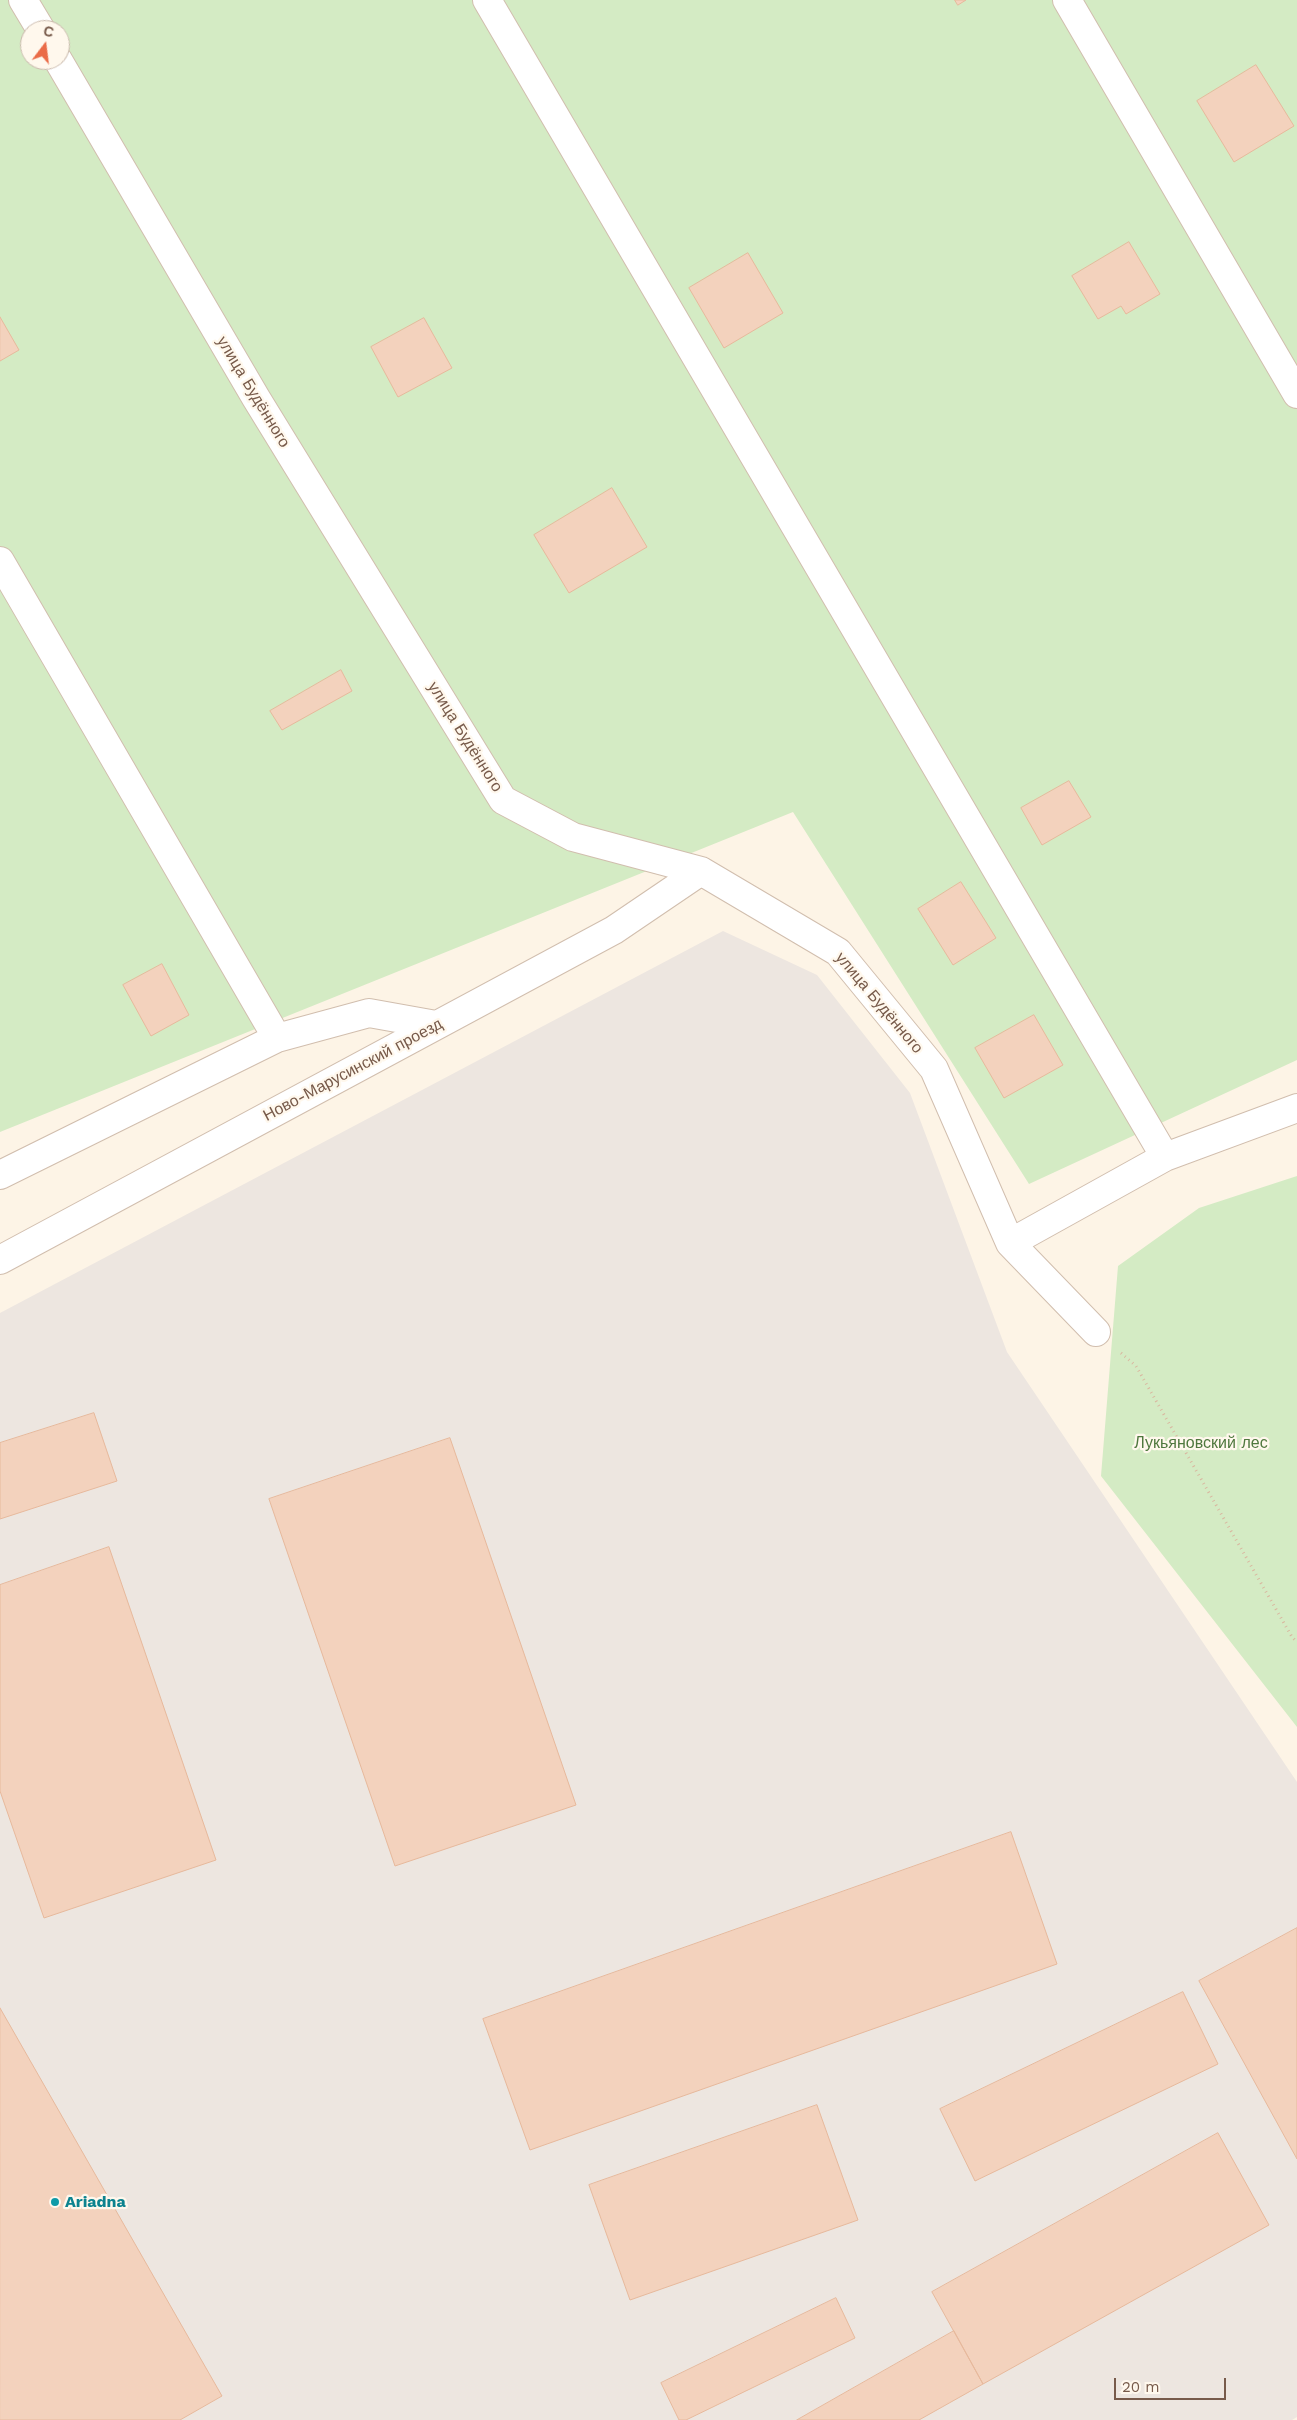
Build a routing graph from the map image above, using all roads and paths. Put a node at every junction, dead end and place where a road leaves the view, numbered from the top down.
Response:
1 (23, 0) edge
2 (487, 0) edge
3 (1067, 0) edge
4 (35, 20) edge
5 (64, 70) edge
6 (1297, 394) edge
7 (0, 561) edge
8 (701, 871) junction
9 (436, 1025) junction
10 (277, 1038) junction
11 (1297, 1108) edge
12 (1165, 1157) junction
13 (0, 1175) edge
14 (1010, 1243) junction
15 (0, 1260) edge
16 (1096, 1332) joint
17 (1297, 1642) edge

1 - 4 street
2 - 12 street
3 - 6 street
5 - 8 street, улица Будённого
7 - 10 street
8 - 9 street, Ново-Марусинский проезд
8 - 14 street, улица Будённого
9 - 10 street
9 - 15 street, Ново-Марусинский проезд
10 - 13 street
11 - 12 street
12 - 14 street
14 - 16 street, улица Будённого
16 - 17 path

